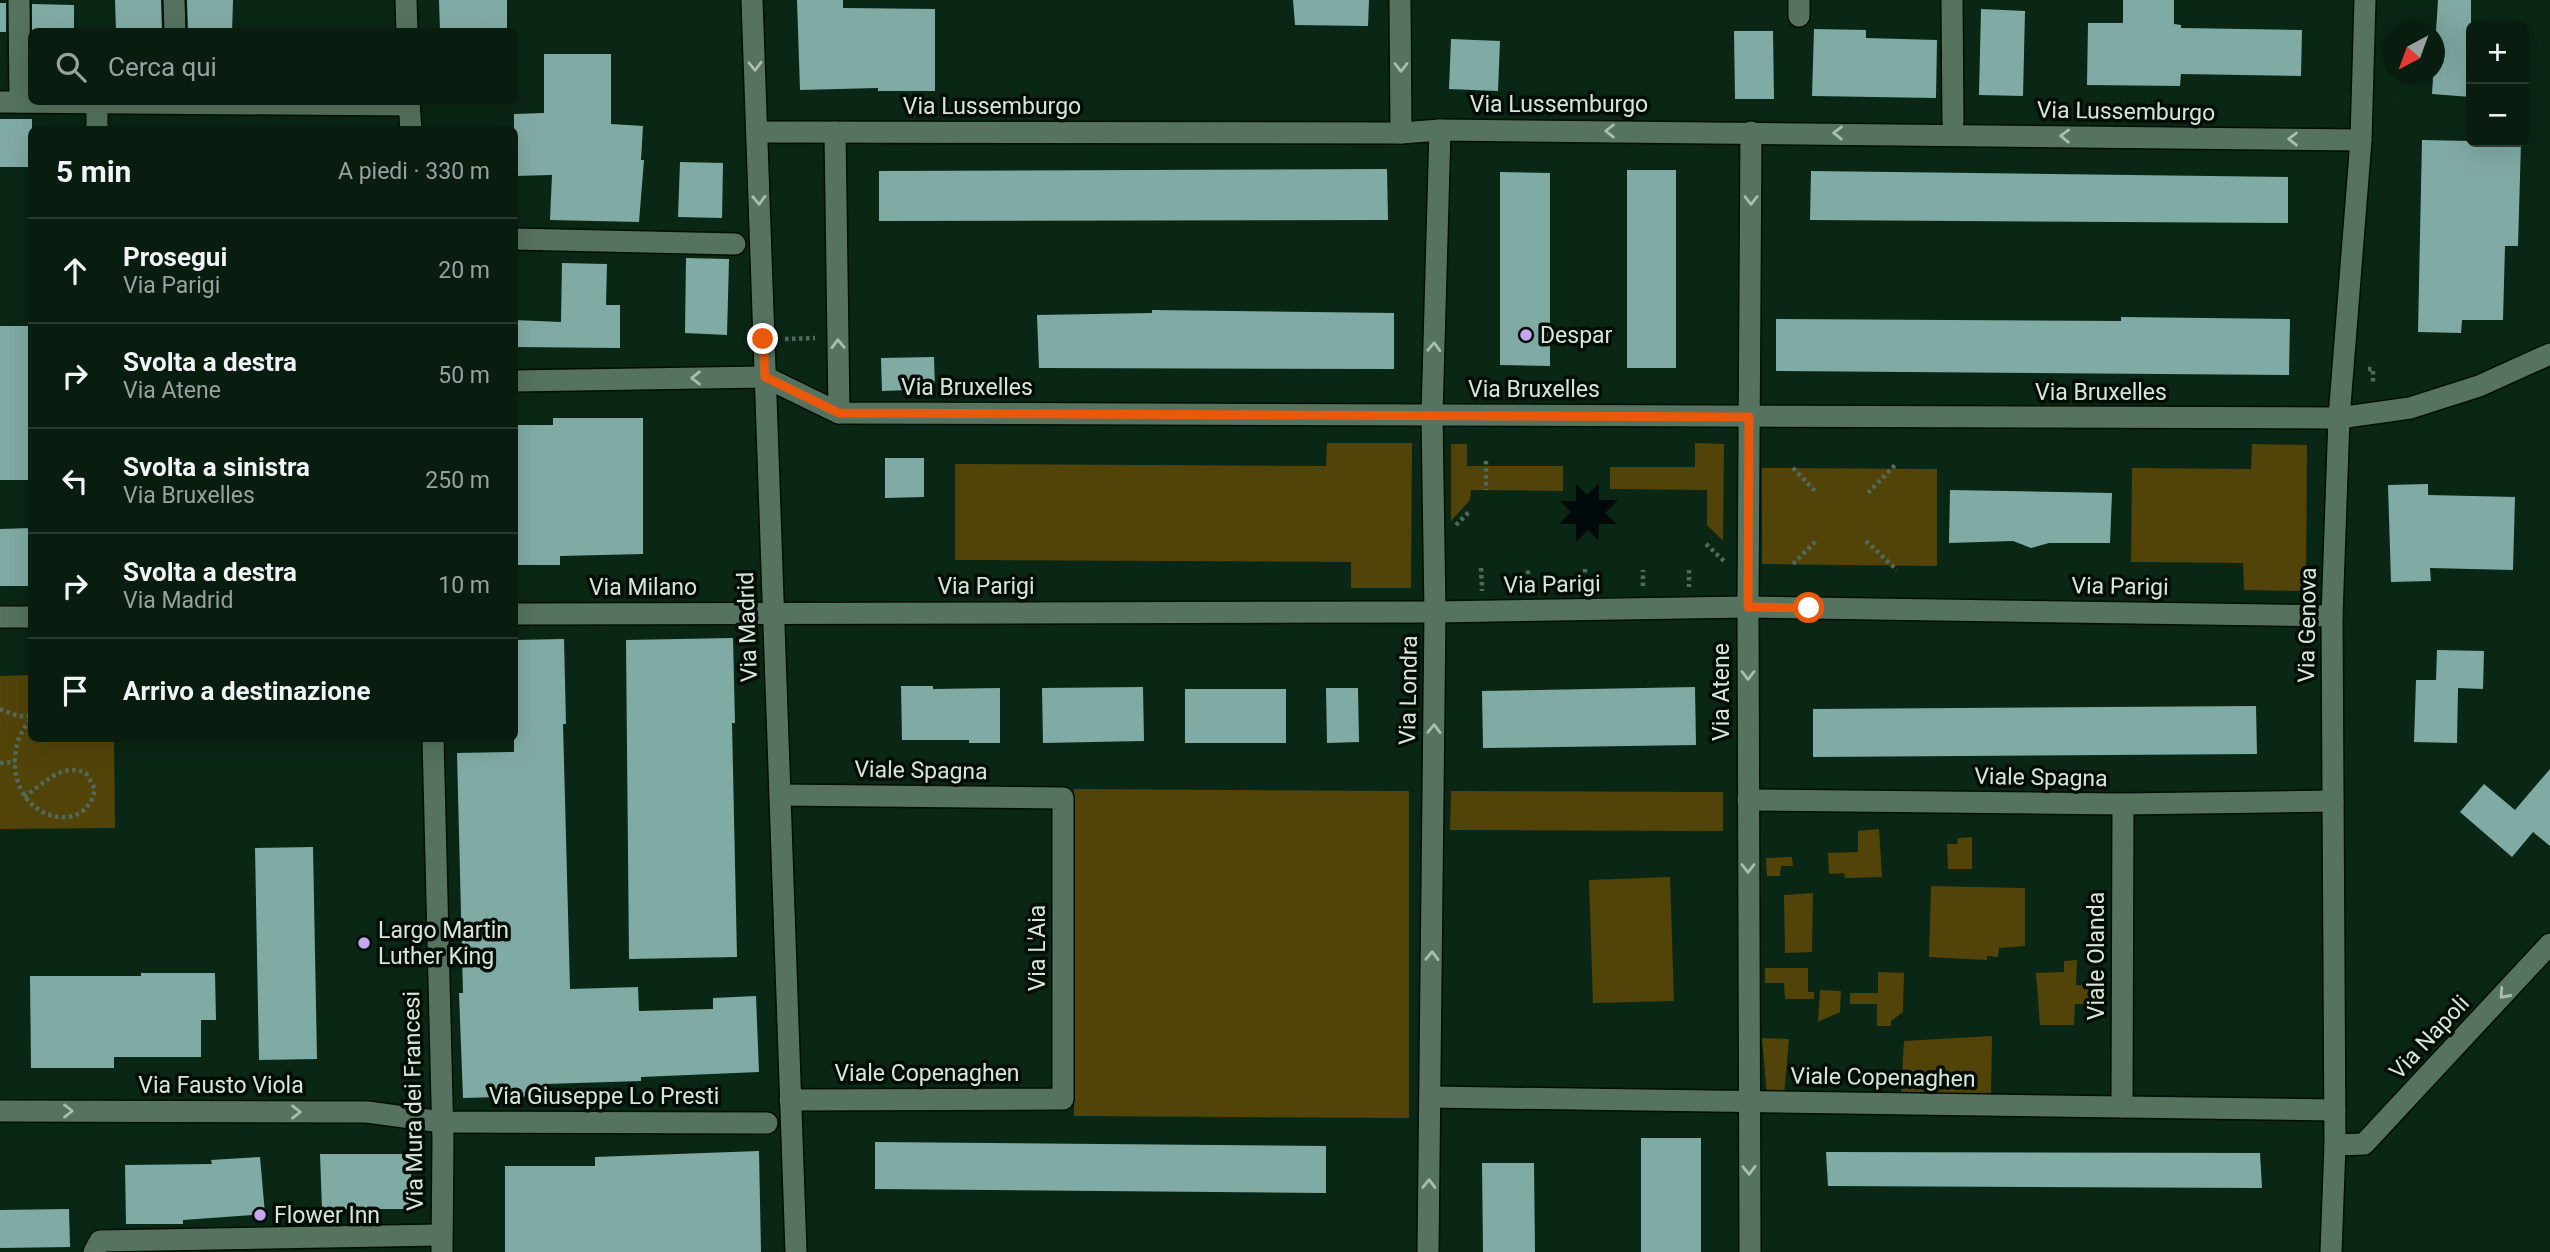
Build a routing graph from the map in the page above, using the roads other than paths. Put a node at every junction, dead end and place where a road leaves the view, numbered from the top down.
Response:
1 (19, 0) edge
2 (174, 0) edge
3 (406, 0) edge
4 (752, 0) edge
5 (1400, 0) edge
6 (1952, 0) edge
7 (2365, 0) edge
8 (175, 28) edge
9 (407, 28) edge
10 (10, 102) edge
11 (28, 102) edge
12 (97, 105) edge
13 (409, 105) edge
14 (1953, 121) dead end
15 (97, 126) edge
16 (411, 126) edge
17 (1440, 130) junction
18 (757, 132) junction
19 (835, 132) junction
20 (1751, 132) junction
21 (1401, 133) junction
22 (2361, 140) junction
23 (518, 239) edge
24 (735, 244) dead end
25 (2550, 354) edge
26 (765, 377) junction
27 (518, 381) edge
28 (839, 413) junction
29 (1432, 415) junction
30 (1749, 417) junction
31 (2339, 418) junction
32 (1748, 607) junction
33 (773, 612) junction
34 (1436, 612) junction
35 (518, 614) edge
36 (2332, 615) junction
37 (0, 617) edge
38 (28, 617) edge
39 (433, 742) edge
40 (779, 795) junction
41 (1063, 797) joint
42 (1748, 800) junction
43 (2333, 802) junction
44 (2123, 804) junction
45 (2550, 944) edge
46 (1430, 1097) junction
47 (1063, 1099) joint
48 (790, 1100) junction
49 (1748, 1102) junction
50 (2122, 1107) junction
51 (2335, 1110) junction
52 (0, 1111) edge
53 (442, 1122) junction
54 (767, 1123) dead end
55 (2335, 1146) junction
56 (442, 1244) edge
57 (94, 1252) edge
58 (796, 1252) edge
59 (1428, 1252) edge
60 (1750, 1252) edge
61 (2331, 1252) edge

1 - 10 street
2 - 8 street
3 - 9 street
4 -> 18 street, Via Madrid
5 -> 21 street
6 - 14 street
7 - 22 street, Via Genova
10 - 11 street
12 - 15 street
13 - 16 street
20 -> 17 street, Via Lussemburgo
17 - 21 street, Via Lussemburgo
29 -> 17 street, Via Londra
18 - 19 street, Via Lussemburgo
18 -> 26 street, Via Madrid
19 - 21 street, Via Lussemburgo
28 -> 19 street
22 -> 20 street, Via Lussemburgo
20 -> 30 street, Via Atene
22 - 31 street, Via Genova
23 - 24 street
25 - 31 street, Via Bruxelles
26 -> 27 street, Via Bruxelles
26 - 28 street, Via Bruxelles
26 - 33 street, Via Madrid
28 - 29 street, Via Bruxelles
29 - 30 street, Via Bruxelles
29 - 34 street, Via Londra
30 - 31 street, Via Bruxelles
30 - 32 street, Via Atene
31 - 36 street, Via Genova
32 - 34 street, Via Parigi
32 - 36 street, Via Parigi
32 -> 42 street, Via Atene
33 - 34 street, Via Parigi
33 - 35 street, Via Milano
33 - 40 street, Via Madrid
46 -> 34 street, Via Londra
36 - 43 street, Via Genova
37 - 38 street
39 - 53 street, Via Mura dei Francesi
40 - 41 street, Viale Spagna
40 - 48 street, Via Madrid
41 - 47 street, Via L'Aia
42 - 44 street, Viale Spagna
42 -> 49 street, Via Atene
43 - 44 street, Viale Spagna
43 - 51 street, Via Genova
44 - 50 street, Viale Olanda
45 -> 55 street, Via Napoli
46 - 49 street, Viale Copenaghen
59 -> 46 street, Via Londra
47 - 48 street, Viale Copenaghen
48 - 58 street, Via Madrid
49 - 50 street, Viale Copenaghen
49 -> 60 street, Via Atene
50 - 51 street, Viale Copenaghen
51 - 55 street, Via Genova
52 -> 53 street, Via Fausto Viola
53 - 54 street, Via Giuseppe Lo Presti
53 - 56 street, Via Mura dei Francesi
55 - 61 street, Via Genova
56 - 57 street

